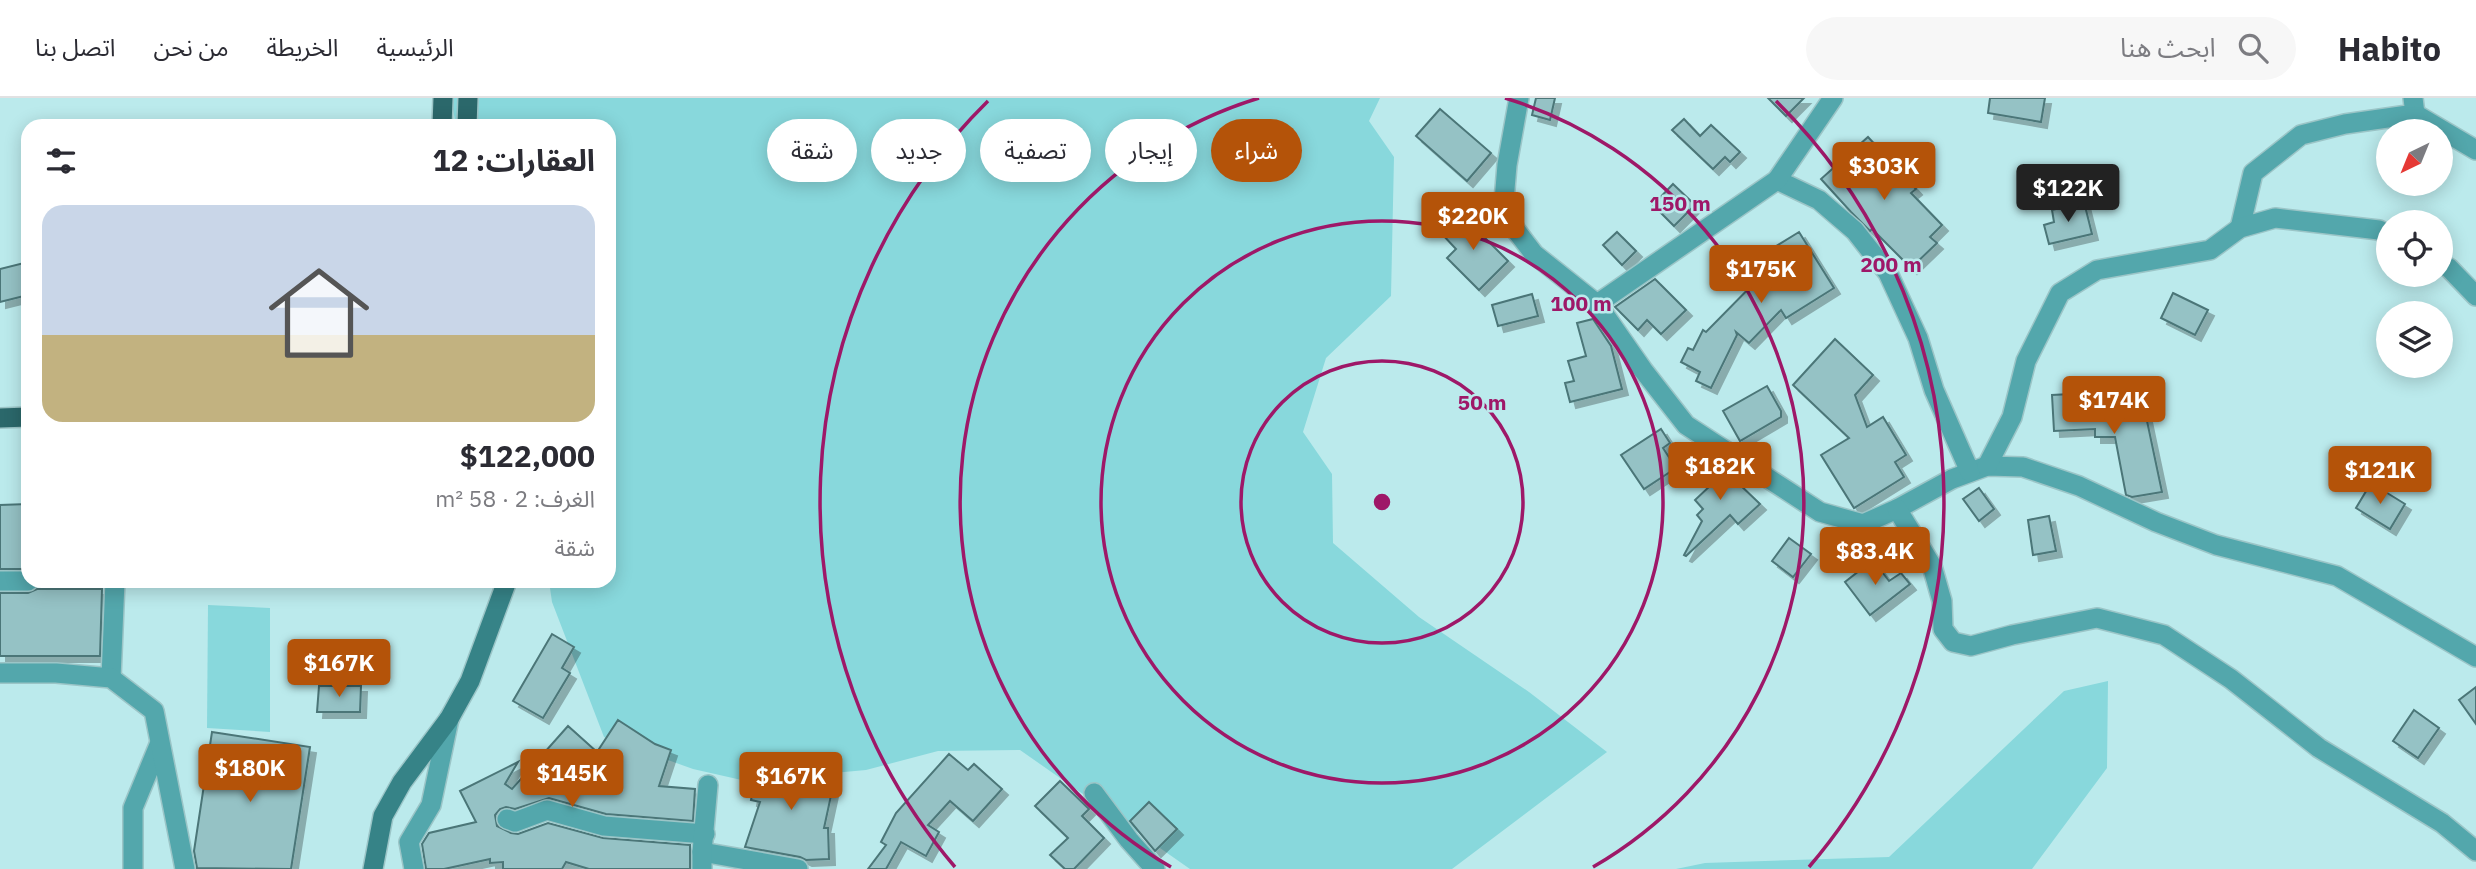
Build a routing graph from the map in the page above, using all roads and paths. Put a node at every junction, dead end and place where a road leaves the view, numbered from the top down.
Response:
1 (443, 98) edge
2 (468, 98) edge
3 (1519, 98) edge
4 (1833, 98) edge
5 (2414, 106) edge
6 (442, 119) edge
7 (467, 119) edge
8 (2476, 150) edge
9 (1777, 180) junction
10 (2240, 228) junction
11 (2376, 230) edge
12 (2453, 272) edge
13 (2476, 296) edge
14 (1597, 304) junction
15 (21, 417) edge
16 (0, 418) edge
17 (1979, 469) junction
18 (1897, 509) junction
19 (0, 580) edge
20 (21, 581) edge
21 (115, 588) edge
22 (504, 588) edge
23 (2476, 657) edge
24 (0, 673) edge
25 (111, 678) junction
26 (449, 719) junction
27 (159, 744) junction
28 (708, 785) dead end
29 (1094, 793) dead end
30 (507, 819) dead end
31 (2476, 850) edge
32 (703, 852) edge
33 (133, 869) edge
34 (185, 869) edge
35 (373, 869) edge
36 (414, 869) edge
37 (797, 869) edge
38 (1155, 869) edge

1 - 6 main road
2 - 7 main road
3 - 14 street
4 - 9 street
5 - 8 street
5 - 10 street
9 - 14 street
9 - 17 street
10 - 11 street
10 - 17 street
12 - 13 street
14 - 18 street
15 - 16 main road
17 - 18 street
17 - 23 street
18 - 31 street
19 - 20 street
21 - 25 street
22 - 26 main road
24 - 25 street
25 - 27 street
26 - 35 main road
26 - 36 street
27 - 33 street
27 - 34 street
28 - 32 street
29 - 38 street
30 - 32 street
32 - 37 street

